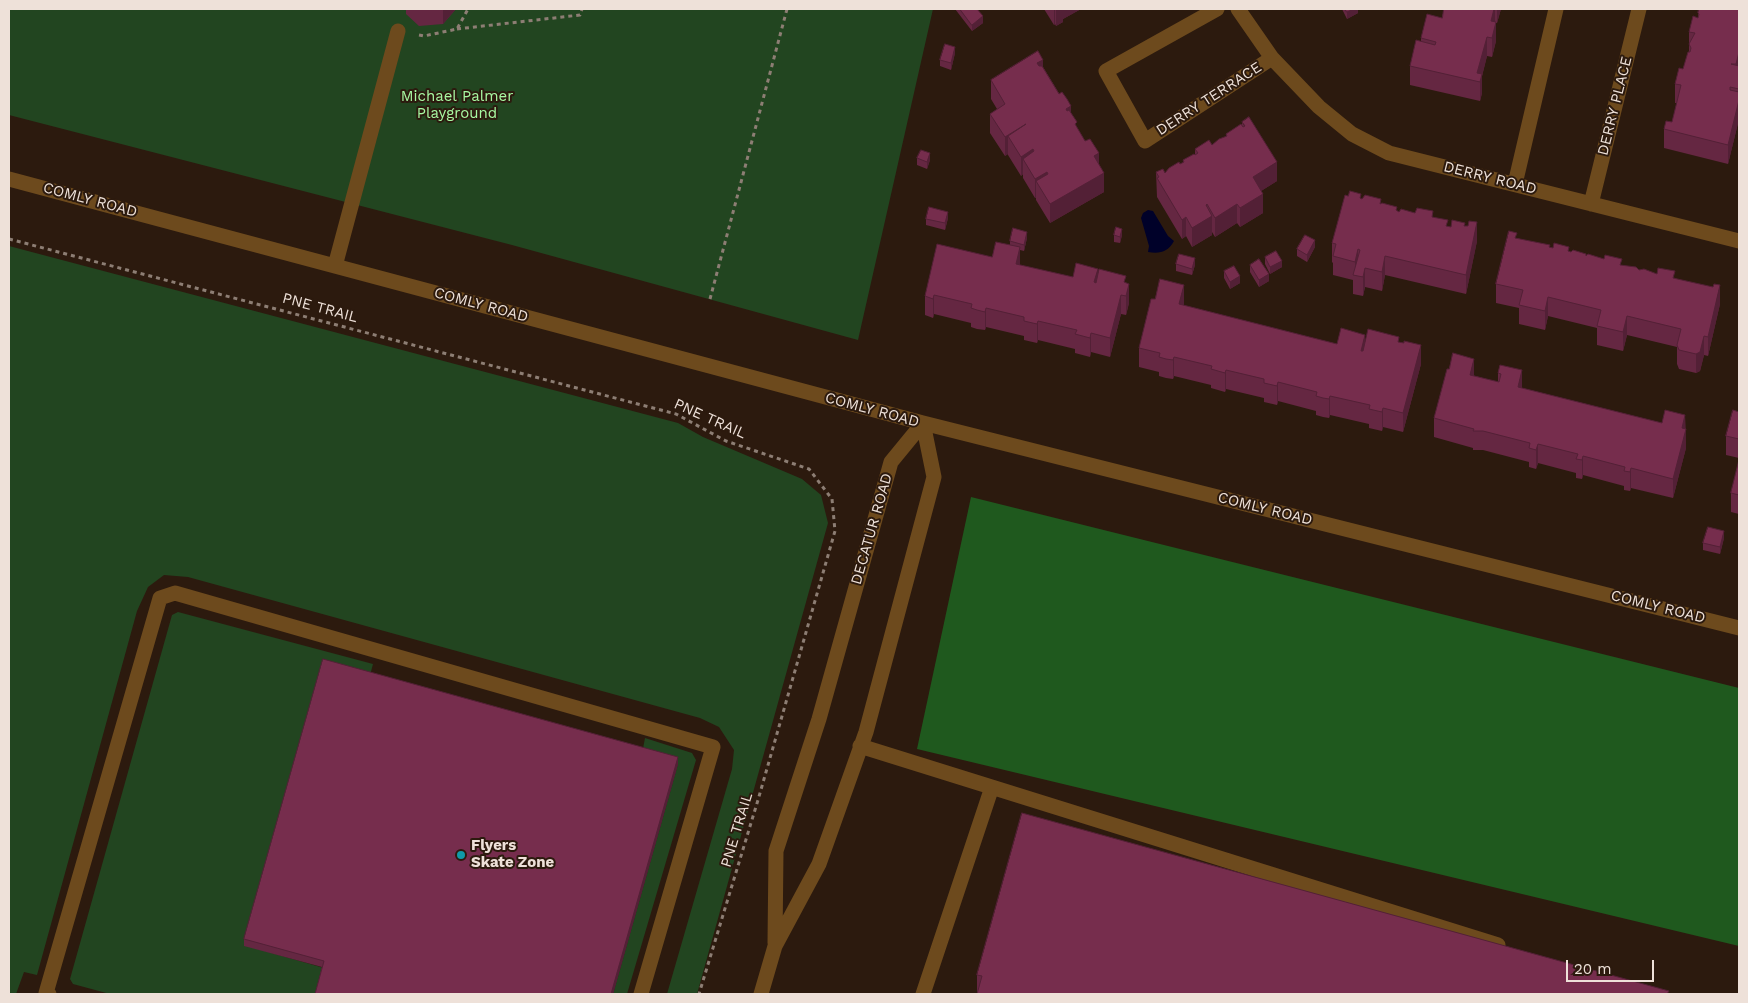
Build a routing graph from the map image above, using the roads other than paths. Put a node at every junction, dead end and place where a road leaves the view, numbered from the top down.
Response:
1 (1217, 9) edge
2 (1238, 9) edge
3 (1556, 9) edge
4 (1640, 9) edge
5 (398, 31) road end
6 (1272, 58) junction
7 (9, 179) edge
8 (1515, 184) junction
9 (1591, 204) junction
10 (1739, 241) edge
11 (335, 266) junction
12 (923, 424) junction
13 (1739, 628) edge
14 (860, 746) junction
15 (992, 787) junction
16 (774, 946) junction
17 (1514, 950) edge
18 (49, 994) edge
19 (642, 994) edge
20 (761, 994) edge
21 (923, 994) edge

1 - 6 street, DERRY TERRACE
2 - 6 street, DERRY ROAD
3 - 8 street
4 - 9 street, DERRY PLACE
5 - 11 street
6 - 8 street, DERRY ROAD
7 - 11 street, COMLY ROAD
8 - 9 street, DERRY ROAD
9 - 10 street, DERRY ROAD
11 - 12 street, COMLY ROAD
12 - 13 street, COMLY ROAD
12 - 14 street, DECATUR ROAD
12 - 16 street, DECATUR ROAD
14 - 15 street
14 - 16 street, DECATUR ROAD
15 - 17 street
15 - 21 street
16 - 20 street, DECATUR ROAD
18 - 19 street

